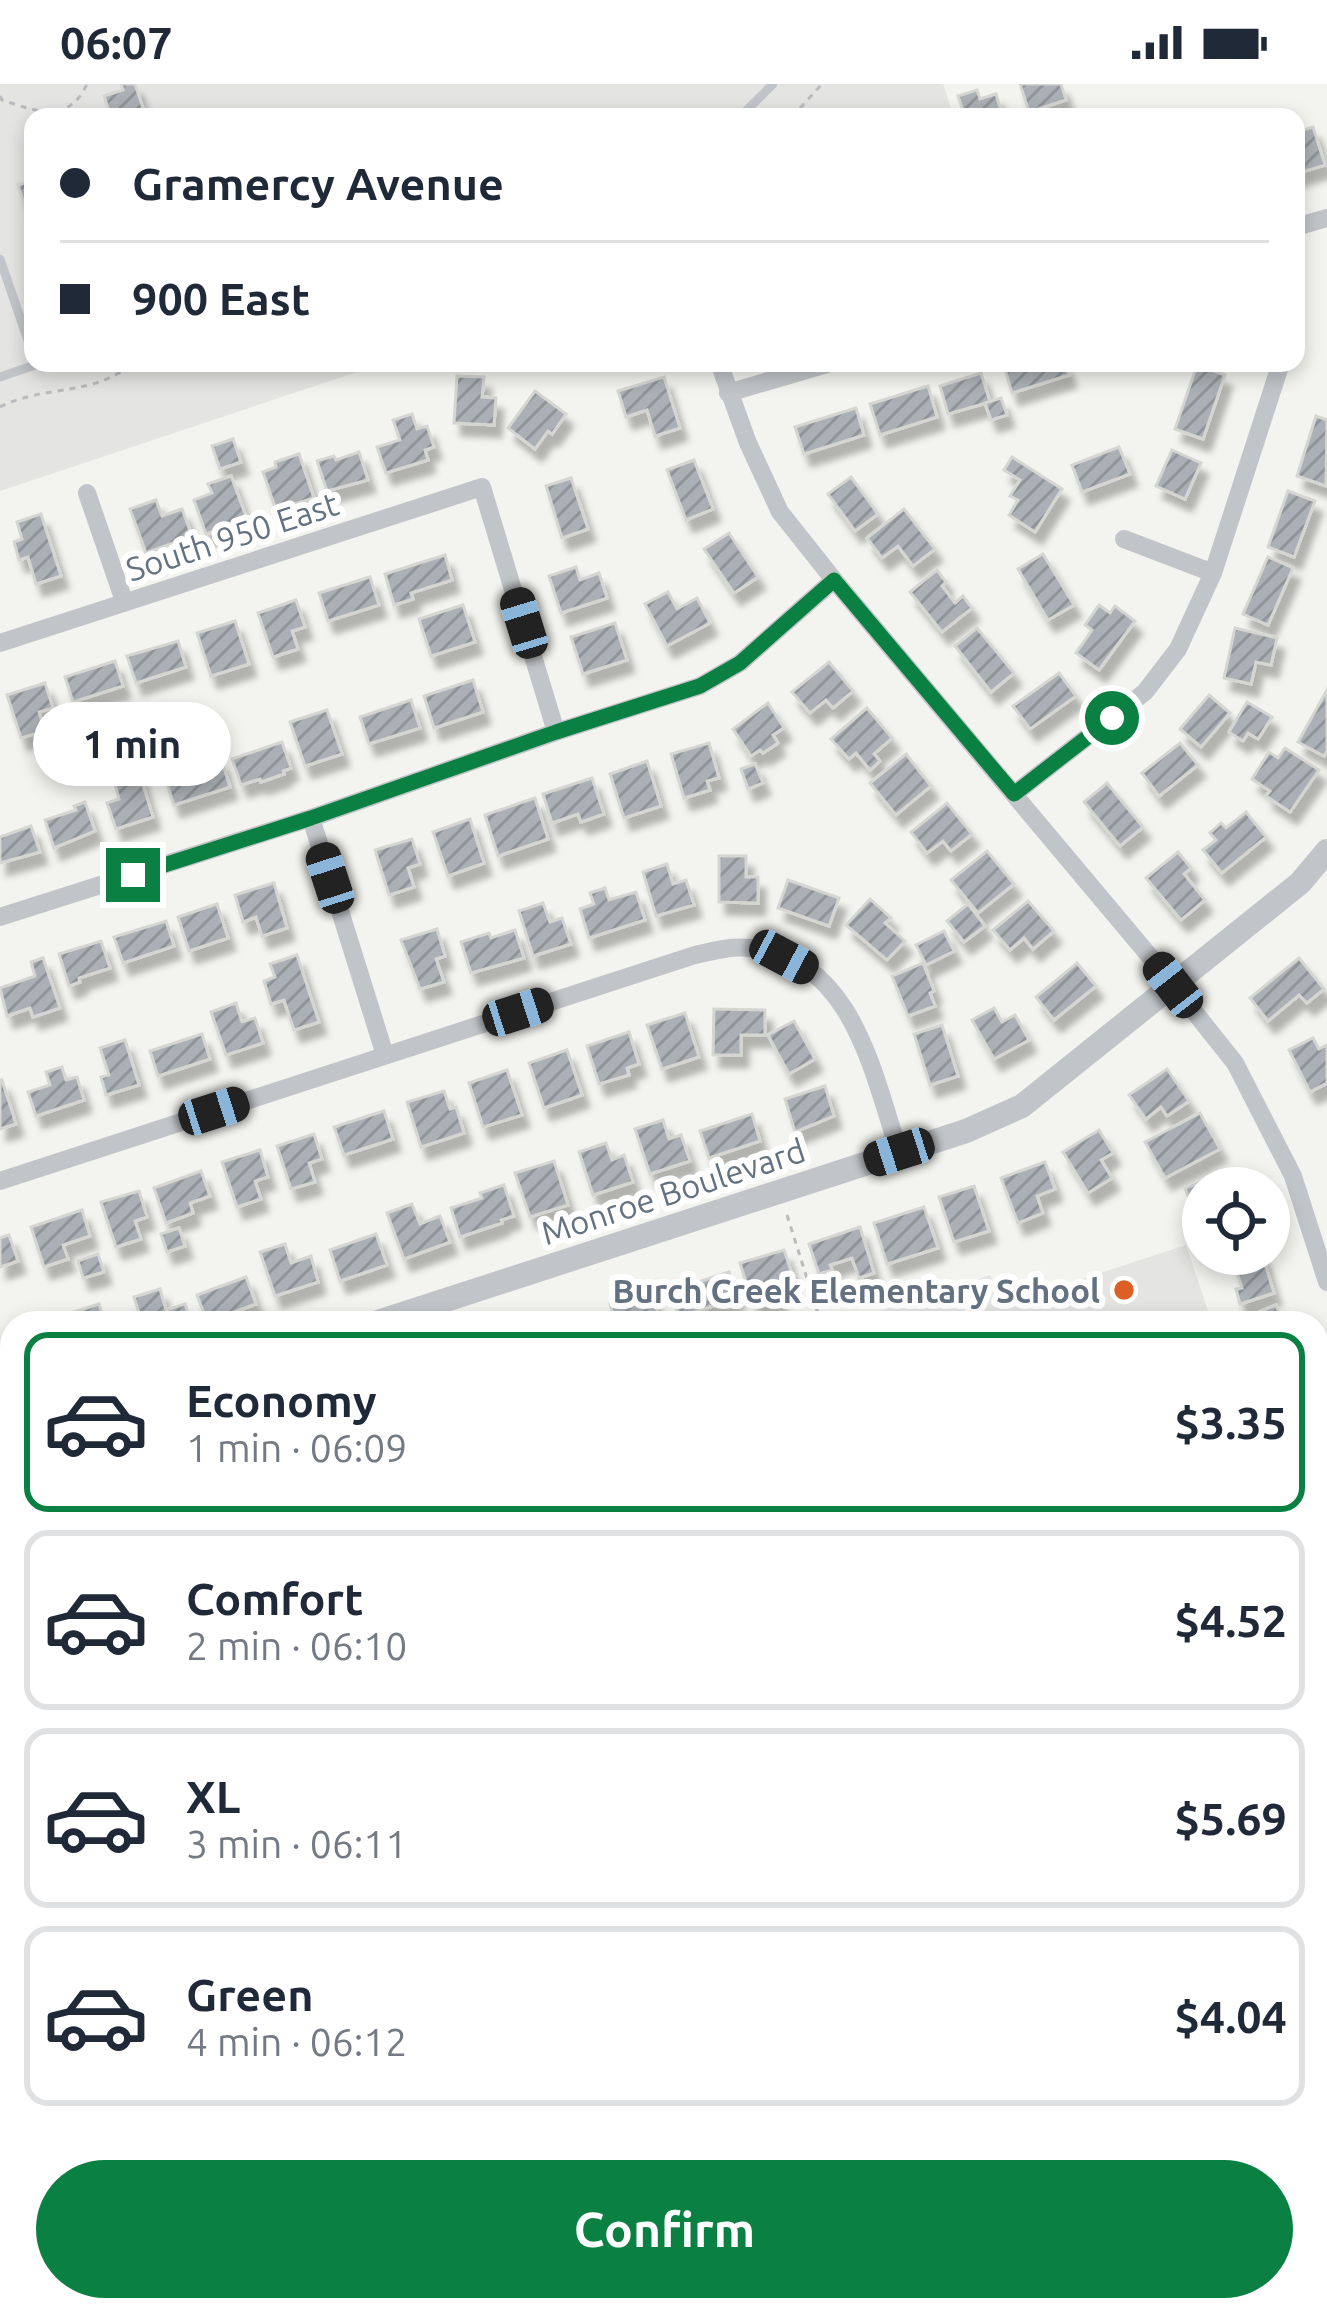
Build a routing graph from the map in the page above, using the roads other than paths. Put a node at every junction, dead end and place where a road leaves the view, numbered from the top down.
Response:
1 (773, 84) edge
2 (749, 108) edge
3 (0, 259) edge
4 (4, 287) edge
5 (24, 332) edge
6 (722, 372) edge
7 (799, 372) edge
8 (1278, 372) edge
9 (728, 393) junction
10 (88, 494) dead end
11 (1124, 539) dead end
12 (1213, 573) junction
13 (834, 580) junction
14 (124, 602) junction
15 (0, 643) edge
16 (556, 732) junction
17 (1014, 794) junction
18 (311, 818) junction
19 (1327, 851) edge
20 (0, 917) edge
21 (1173, 985) junction
22 (385, 1055) junction
23 (899, 1152) junction
24 (0, 1181) edge
25 (1326, 1274) edge
26 (412, 1311) edge

1 - 2 lane
3 - 4 lane
4 - 5 lane
6 - 9 street
7 - 9 street
8 - 12 street
9 - 13 street
10 - 14 street
11 - 12 street
12 - 17 street
13 - 16 street
13 - 17 street
14 - 15 street, South 950 East
14 - 16 street, South 950 East
16 - 18 street
17 - 21 street
18 - 20 street
18 - 22 street
19 - 21 street, Monroe Boulevard
21 - 23 street, Monroe Boulevard
21 - 25 street
22 - 23 street
22 - 24 street
23 - 26 street, Monroe Boulevard

